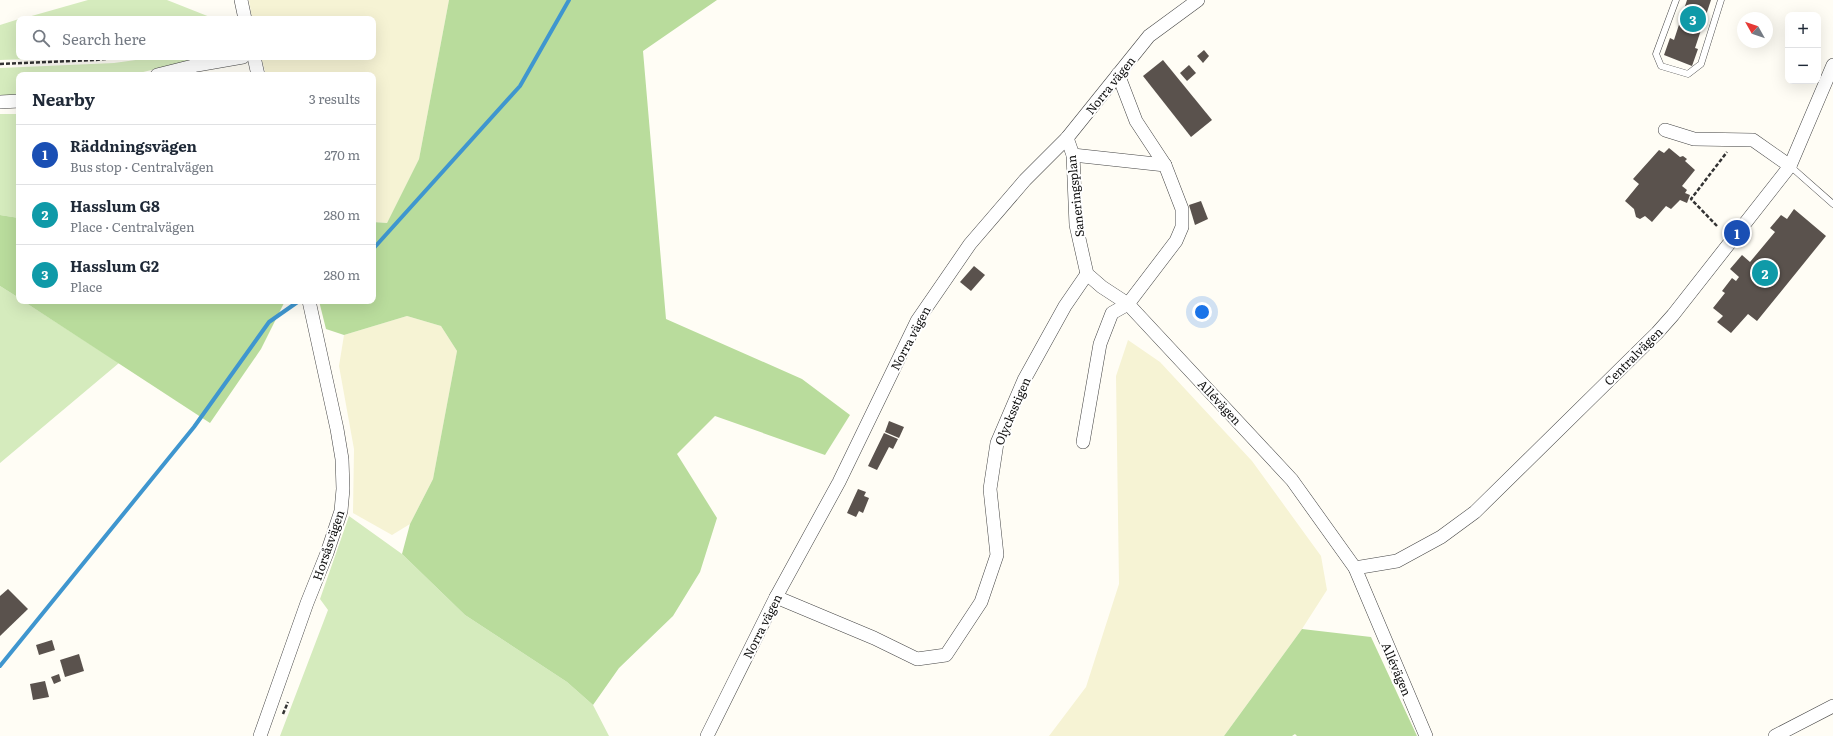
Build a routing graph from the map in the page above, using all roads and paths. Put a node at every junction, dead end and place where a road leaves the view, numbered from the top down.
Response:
1 (241, 0) edge
2 (1198, 0) edge
3 (1676, 0) edge
4 (1722, 0) edge
5 (244, 16) edge
6 (95, 60) edge
7 (226, 60) edge
8 (255, 60) edge
9 (0, 64) edge
10 (1833, 65) edge
11 (169, 72) edge
12 (257, 72) edge
13 (1118, 74) junction
14 (16, 101) edge
15 (0, 102) edge
16 (1665, 130) dead end
17 (1067, 138) junction
18 (1736, 140) junction
19 (1072, 155) junction
20 (1165, 165) junction
21 (1790, 166) junction
22 (1833, 204) edge
23 (1717, 226) dead end
24 (1087, 274) junction
25 (309, 304) edge
26 (1128, 304) junction
27 (1083, 442) dead end
28 (1355, 568) junction
29 (776, 597) junction
30 (288, 700) dead end
31 (1833, 706) edge
32 (283, 714) dead end
33 (260, 736) edge
34 (707, 736) edge
35 (1426, 736) edge
36 (1775, 736) edge

1 - 5 street
2 - 13 street, Norra vägen
3 - 4 lane
6 - 9 path
7 - 11 street
8 - 12 street
10 - 21 street, Centralvägen
13 - 17 street, Norra vägen
13 - 20 street
14 - 15 street
16 - 18 street
17 - 19 street, Saneringsplan
17 - 29 street, Norra vägen
18 - 21 street
18 - 23 path
19 - 20 street
19 - 24 street, Saneringsplan
20 - 26 street
21 - 22 lane
21 - 28 street, Centralvägen
24 - 26 street
24 - 29 street, Olycksstigen
25 - 33 street, Horsåsvägen
26 - 27 street
26 - 28 street, Allévägen
28 - 35 street, Allévägen
29 - 34 street, Norra vägen
30 - 32 path
31 - 36 street

